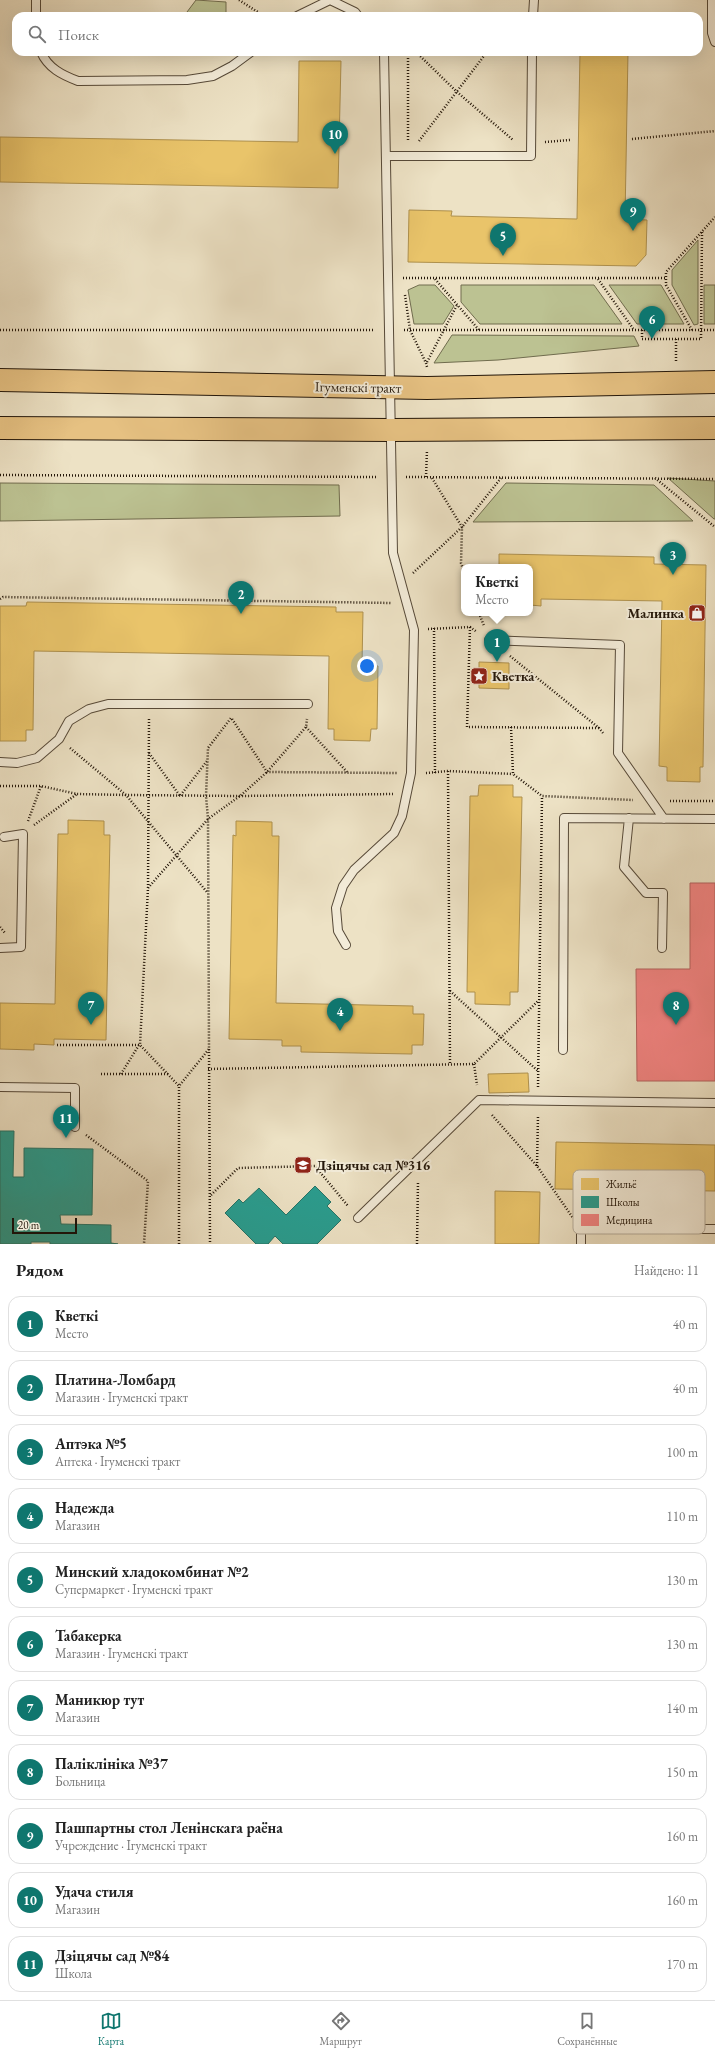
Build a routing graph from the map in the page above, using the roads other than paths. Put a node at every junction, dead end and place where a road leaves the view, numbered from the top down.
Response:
1 (36, 0) edge
2 (330, 0) edge
3 (534, 0) edge
4 (712, 0) edge
5 (36, 12) edge
6 (305, 12) edge
7 (355, 12) edge
8 (533, 12) edge
9 (715, 42) edge
10 (43, 56) edge
11 (246, 56) edge
12 (384, 56) edge
13 (532, 56) edge
14 (386, 156) junction
15 (0, 380) edge
16 (715, 382) edge
17 (391, 387) junction
18 (0, 428) edge
19 (715, 428) edge
20 (392, 430) junction
21 (490, 640) road end
22 (308, 704) road end
23 (0, 762) edge
24 (629, 818) junction
25 (664, 818) junction
26 (715, 819) edge
27 (4, 837) dead end
28 (346, 945) dead end
29 (0, 948) edge
30 (662, 948) dead end
31 (563, 1050) dead end
32 (0, 1087) edge
33 (715, 1103) edge
34 (75, 1127) road end
35 (358, 1218) road end

1 - 5 lane
2 - 6 lane
2 - 7 lane
3 - 8 lane
4 - 9 lane
10 - 11 lane
12 - 14 lane
13 - 14 lane
14 - 17 lane
15 - 17 main road, Ігуменскі тракт
16 - 17 main road, Ігуменскі тракт
17 - 20 lane
18 - 20 main road
19 - 20 main road
20 - 28 lane
21 - 25 lane
22 - 23 lane
24 - 25 lane
24 - 30 lane
24 - 31 lane
25 - 26 lane
27 - 29 lane
32 - 34 lane
33 - 35 lane

